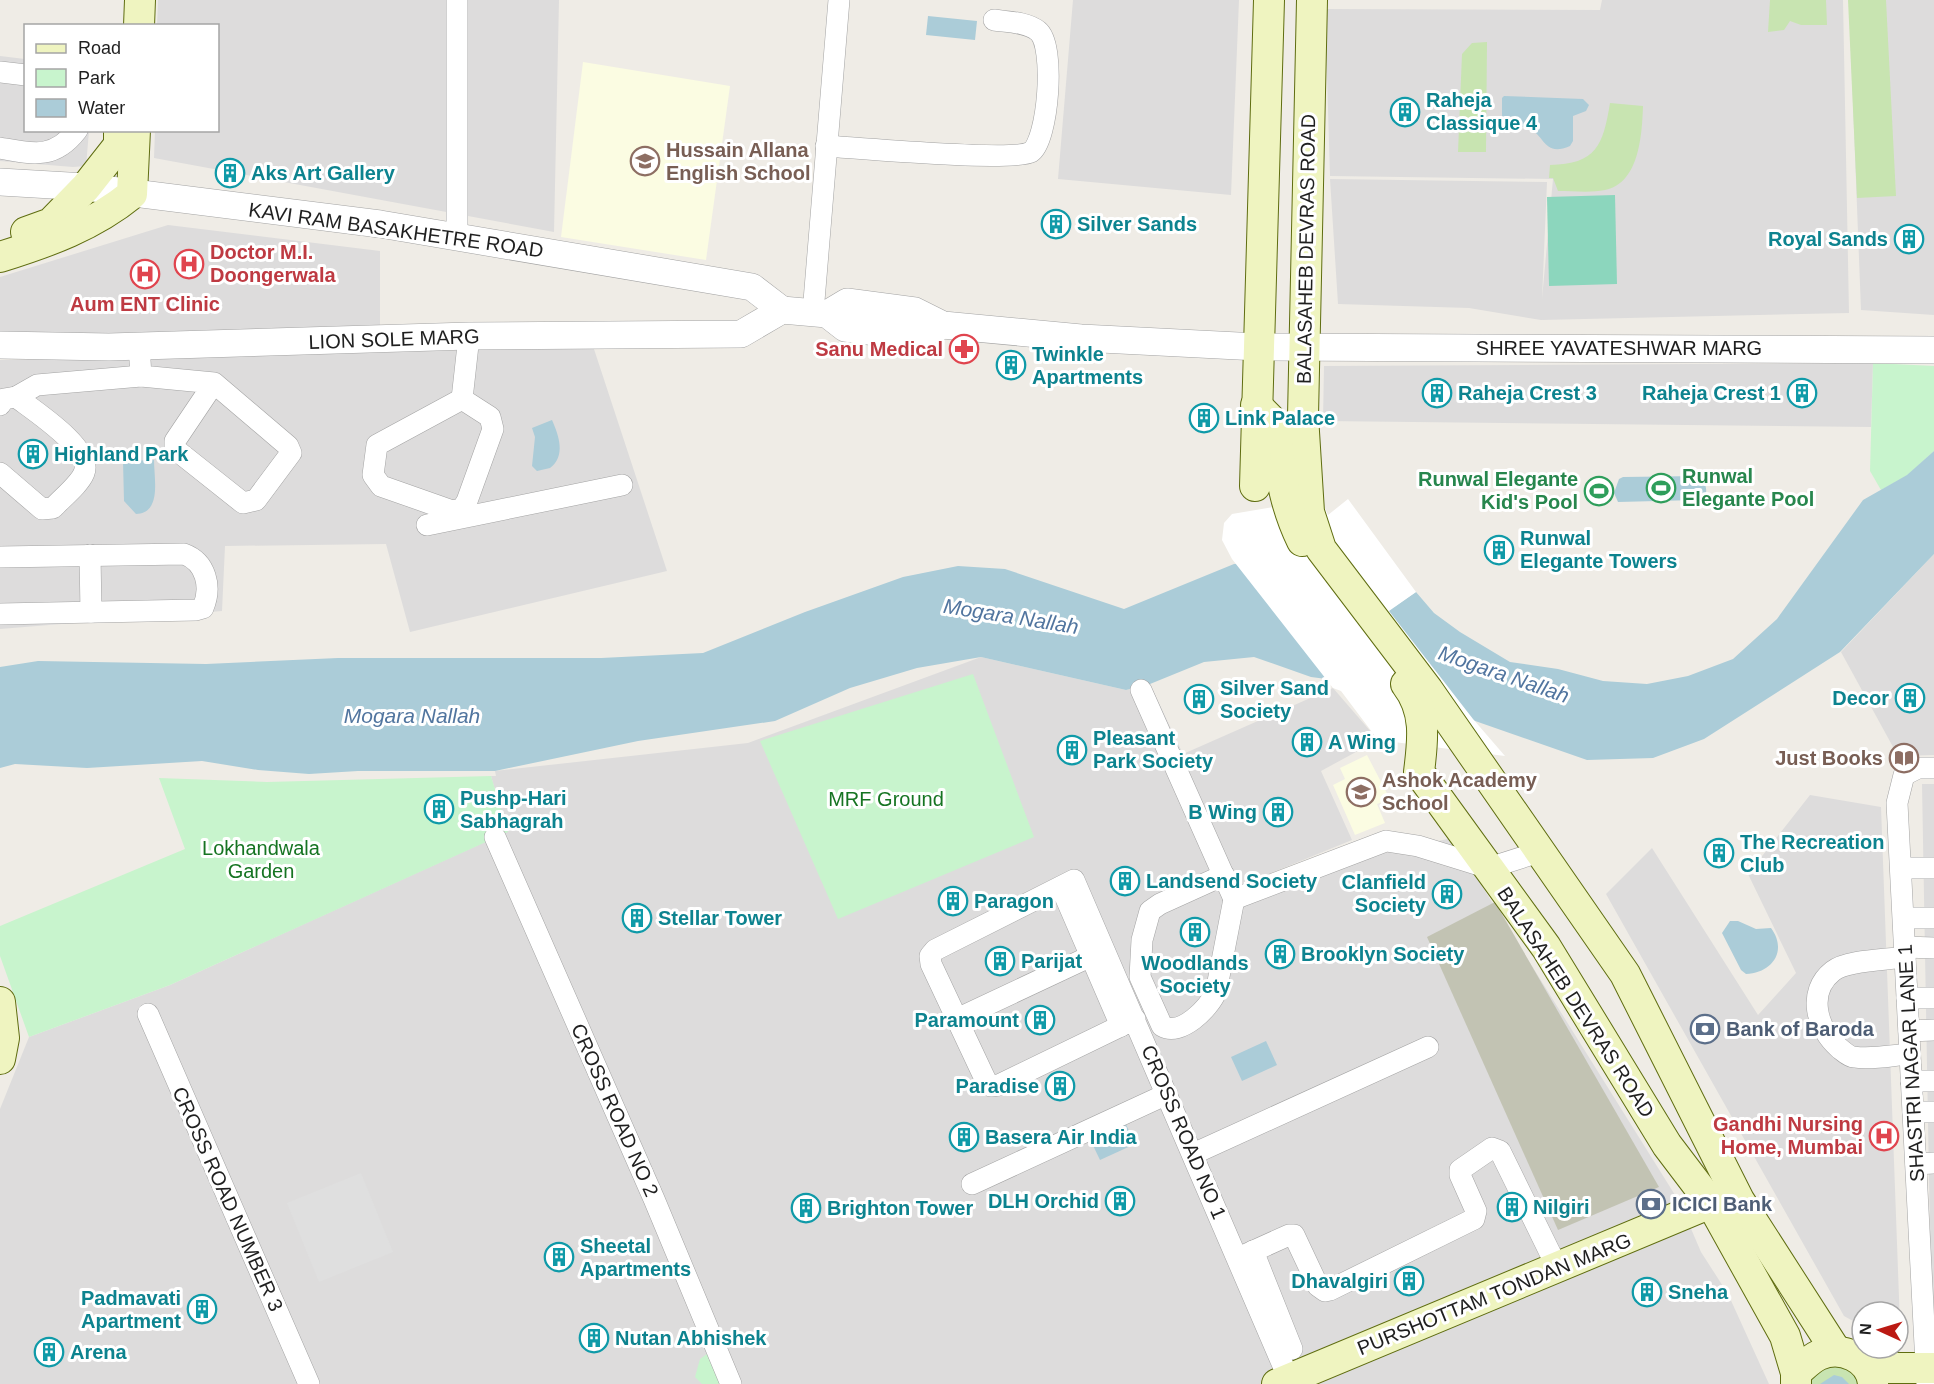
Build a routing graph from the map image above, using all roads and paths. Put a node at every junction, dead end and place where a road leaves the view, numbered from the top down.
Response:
1 (121, 0) edge
2 (140, 0) edge
3 (457, 0) edge
4 (839, 0) edge
5 (1269, 0) edge
6 (1312, 0) edge
7 (994, 20) dead end
8 (121, 24) edge
9 (139, 24) edge
10 (0, 72) edge
11 (24, 75) edge
12 (75, 132) edge
13 (119, 132) edge
14 (135, 132) edge
15 (826, 146) junction
16 (0, 148) edge
17 (0, 182) edge
18 (86, 187) junction
19 (132, 194) junction
20 (457, 236) junction
21 (0, 241) edge
22 (0, 257) edge
23 (782, 310) junction
24 (820, 314) junction
25 (469, 336) junction
26 (0, 345) edge
27 (139, 345) junction
28 (1258, 347) junction
29 (1304, 347) junction
30 (1934, 350) edge
31 (141, 376) junction
32 (214, 384) junction
33 (462, 399) junction
34 (8, 401) edge
35 (1256, 405) junction
36 (0, 473) edge
37 (622, 485) dead end
38 (1255, 486) dead end
39 (427, 525) dead end
40 (90, 555) junction
41 (0, 557) edge
42 (1321, 562) junction
43 (92, 612) junction
44 (0, 614) edge
45 (1141, 690) dead end
46 (1421, 692) junction
47 (1934, 768) edge
48 (495, 837) dead end
49 (1539, 852) junction
50 (1489, 868) junction
51 (1901, 868) junction
52 (1934, 868) edge
53 (1224, 875) junction
54 (1068, 884) junction
55 (1234, 898) junction
56 (1904, 918) junction
57 (1934, 918) edge
58 (1934, 948) edge
59 (1905, 952) junction
60 (1091, 956) junction
61 (1907, 998) junction
62 (1934, 998) edge
63 (0, 1002) edge
64 (148, 1014) dead end
65 (957, 1019) junction
66 (1128, 1023) junction
67 (1934, 1030) edge
68 (1909, 1031) junction
69 (1428, 1047) dead end
70 (1910, 1054) junction
71 (0, 1059) edge
72 (1934, 1081) edge
73 (1911, 1082) junction
74 (1167, 1094) junction
75 (1924, 1112) edge
76 (1193, 1154) junction
77 (1925, 1163) edge
78 (972, 1184) dead end
79 (1926, 1198) edge
80 (1723, 1208) junction
81 (1637, 1245) junction
82 (1927, 1249) edge
83 (1245, 1254) junction
84 (1557, 1267) junction
85 (1928, 1276) edge
86 (1928, 1326) edge
87 (1292, 1349) dead end
88 (1836, 1351) junction
89 (1929, 1373) edge
90 (1871, 1376) edge
91 (1796, 1379) edge
92 (1285, 1382) edge
93 (309, 1384) edge
94 (731, 1384) edge
95 (1326, 1384) edge

1 - 8 main road
2 - 9 main road
3 - 20 street
4 - 15 street
5 - 28 main road
6 - 29 main road, BALASAHEB DEVRAS ROAD
7 - 15 street
10 - 11 street
12 - 16 street
13 - 18 main road
14 - 19 main road
15 - 24 street
17 - 18 street, KAVI RAM BASAKHETRE ROAD
18 - 19 street, KAVI RAM BASAKHETRE ROAD
18 - 21 main road
19 - 20 street, KAVI RAM BASAKHETRE ROAD
19 - 22 main road
20 - 23 street, KAVI RAM BASAKHETRE ROAD
23 - 24 street
23 - 25 street, LION SOLE MARG
24 - 28 street, SHREE YAVATESHWAR MARG
25 - 27 street, LION SOLE MARG
25 - 33 street
26 - 27 street, LION SOLE MARG
27 - 31 street
28 - 29 street, SHREE YAVATESHWAR MARG
28 - 35 main road
29 - 30 street, SHREE YAVATESHWAR MARG
29 - 42 main road, BALASAHEB DEVRAS ROAD
31 - 32 street
31 - 34 street
32 - 32 street
33 - 33 street
34 - 36 street
35 - 38 main road
35 - 42 main road
37 - 39 street
40 - 41 street
40 - 43 street
40 - 43 street
42 - 46 main road, BALASAHEB DEVRAS ROAD
43 - 44 street
45 - 53 street
46 - 49 main road, BALASAHEB DEVRAS ROAD
46 - 50 main road, BALASAHEB DEVRAS ROAD
47 - 51 street, SHASTRI NAGAR LANE 1
48 - 94 street, CROSS ROAD NO 2
49 - 50 street
49 - 80 main road, BALASAHEB DEVRAS ROAD
50 - 55 street
50 - 80 main road, BALASAHEB DEVRAS ROAD
51 - 52 street
51 - 56 street, SHASTRI NAGAR LANE 1
53 - 55 street
53 - 55 street
54 - 60 street
54 - 65 street
54 - 66 street, CROSS ROAD NO 1
56 - 57 street
56 - 59 street, SHASTRI NAGAR LANE 1
58 - 59 street
59 - 61 street, SHASTRI NAGAR LANE 1
59 - 70 street
60 - 65 street
60 - 66 street
61 - 62 street
61 - 68 street, SHASTRI NAGAR LANE 1
63 - 71 main road
64 - 93 street, CROSS ROAD NUMBER 3
65 - 66 street
66 - 74 street, CROSS ROAD NO 1
67 - 68 street
68 - 70 street, SHASTRI NAGAR LANE 1
69 - 76 street
70 - 73 street, SHASTRI NAGAR LANE 1
72 - 73 street
73 - 75 street, SHASTRI NAGAR LANE 1
74 - 76 street, CROSS ROAD NO 1
74 - 78 street
75 - 77 street, SHASTRI NAGAR LANE 1
76 - 83 street, CROSS ROAD NO 1
77 - 79 street, SHASTRI NAGAR LANE 1
79 - 82 street, SHASTRI NAGAR LANE 1
80 - 81 main road, PURSHOTTAM TONDAN MARG
80 - 88 main road, BALASAHEB DEVRAS ROAD
80 - 91 main road, BALASAHEB DEVRAS ROAD
81 - 84 main road, PURSHOTTAM TONDAN MARG
81 - 95 main road, PURSHOTTAM TONDAN MARG
82 - 85 street, SHASTRI NAGAR LANE 1
83 - 84 street
83 - 87 street
83 - 92 street, CROSS ROAD NO 1
84 - 92 main road, PURSHOTTAM TONDAN MARG
85 - 86 street, SHASTRI NAGAR LANE 1
86 - 89 street, SHASTRI NAGAR LANE 1
88 - 90 main road
88 - 91 main road
89 - 90 main road

